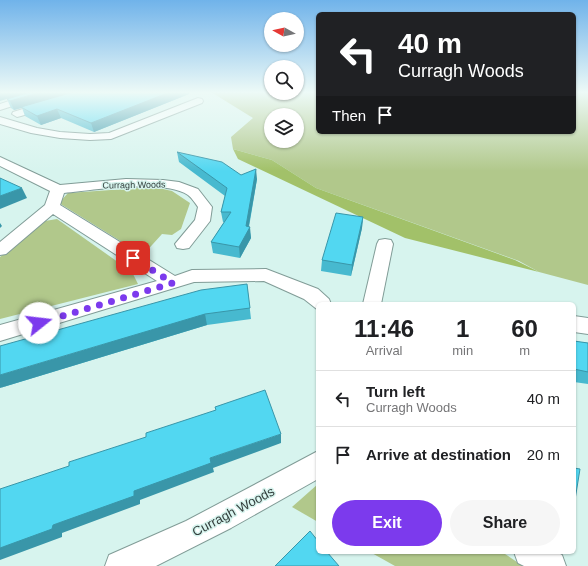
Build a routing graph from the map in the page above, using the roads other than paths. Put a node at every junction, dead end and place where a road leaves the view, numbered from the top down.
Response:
1 (157, 118) edge
2 (0, 120) edge
3 (0, 161) edge
4 (58, 189) junction
5 (52, 207) junction
6 (183, 244) dead end
7 (385, 244) dead end
8 (0, 250) edge
9 (173, 283) junction
10 (320, 302) edge
11 (372, 302) edge
12 (576, 324) edge
13 (588, 326) edge
14 (0, 333) edge
15 (316, 465) edge
16 (532, 554) edge
17 (137, 562) edge
18 (551, 566) edge

1 - 2 street
3 - 4 street
4 - 5 street
4 - 6 street, Curragh Woods
5 - 8 street
5 - 9 street
7 - 11 street
9 - 10 street
9 - 14 street
12 - 13 street
15 - 17 street, Curragh Woods
16 - 18 street

